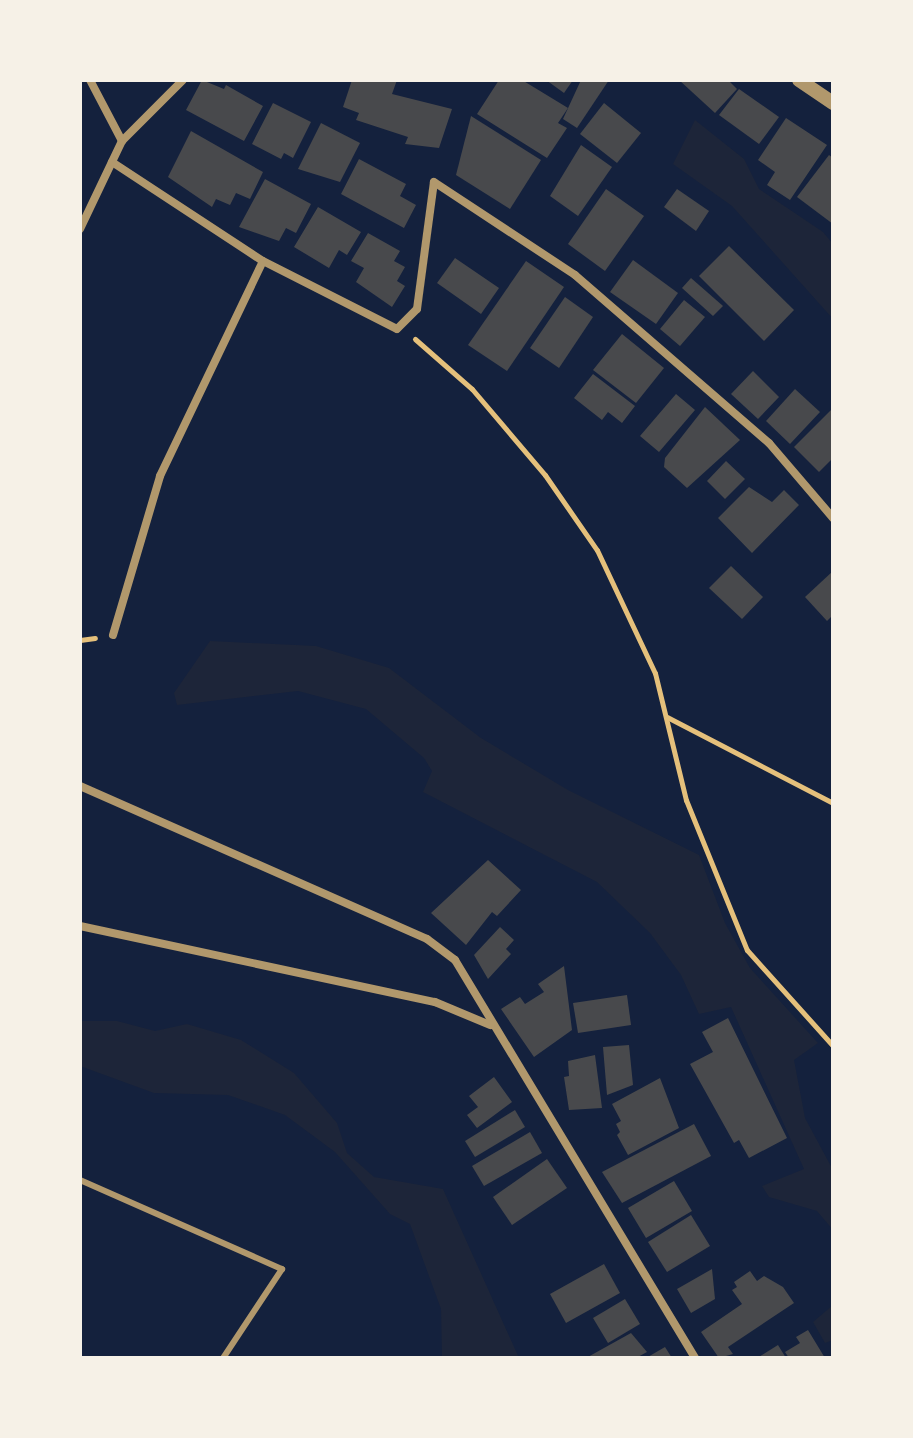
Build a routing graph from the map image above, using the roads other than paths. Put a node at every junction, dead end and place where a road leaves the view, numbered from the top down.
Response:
1 (90, 80) edge
2 (183, 80) edge
3 (799, 80) edge
4 (833, 103) edge
5 (122, 141) junction
6 (112, 162) junction
7 (80, 229) edge
8 (263, 261) junction
9 (833, 518) edge
10 (113, 635) dead end
11 (80, 786) edge
12 (80, 926) edge
13 (490, 1025) junction
14 (80, 1180) edge
15 (223, 1358) edge
16 (695, 1358) edge

1 - 5 street
2 - 5 street
3 - 4 street
5 - 6 street
6 - 7 street
6 - 8 street
8 - 9 street
8 - 10 street
11 - 13 street
12 - 13 street
13 - 16 street
14 - 15 lane

